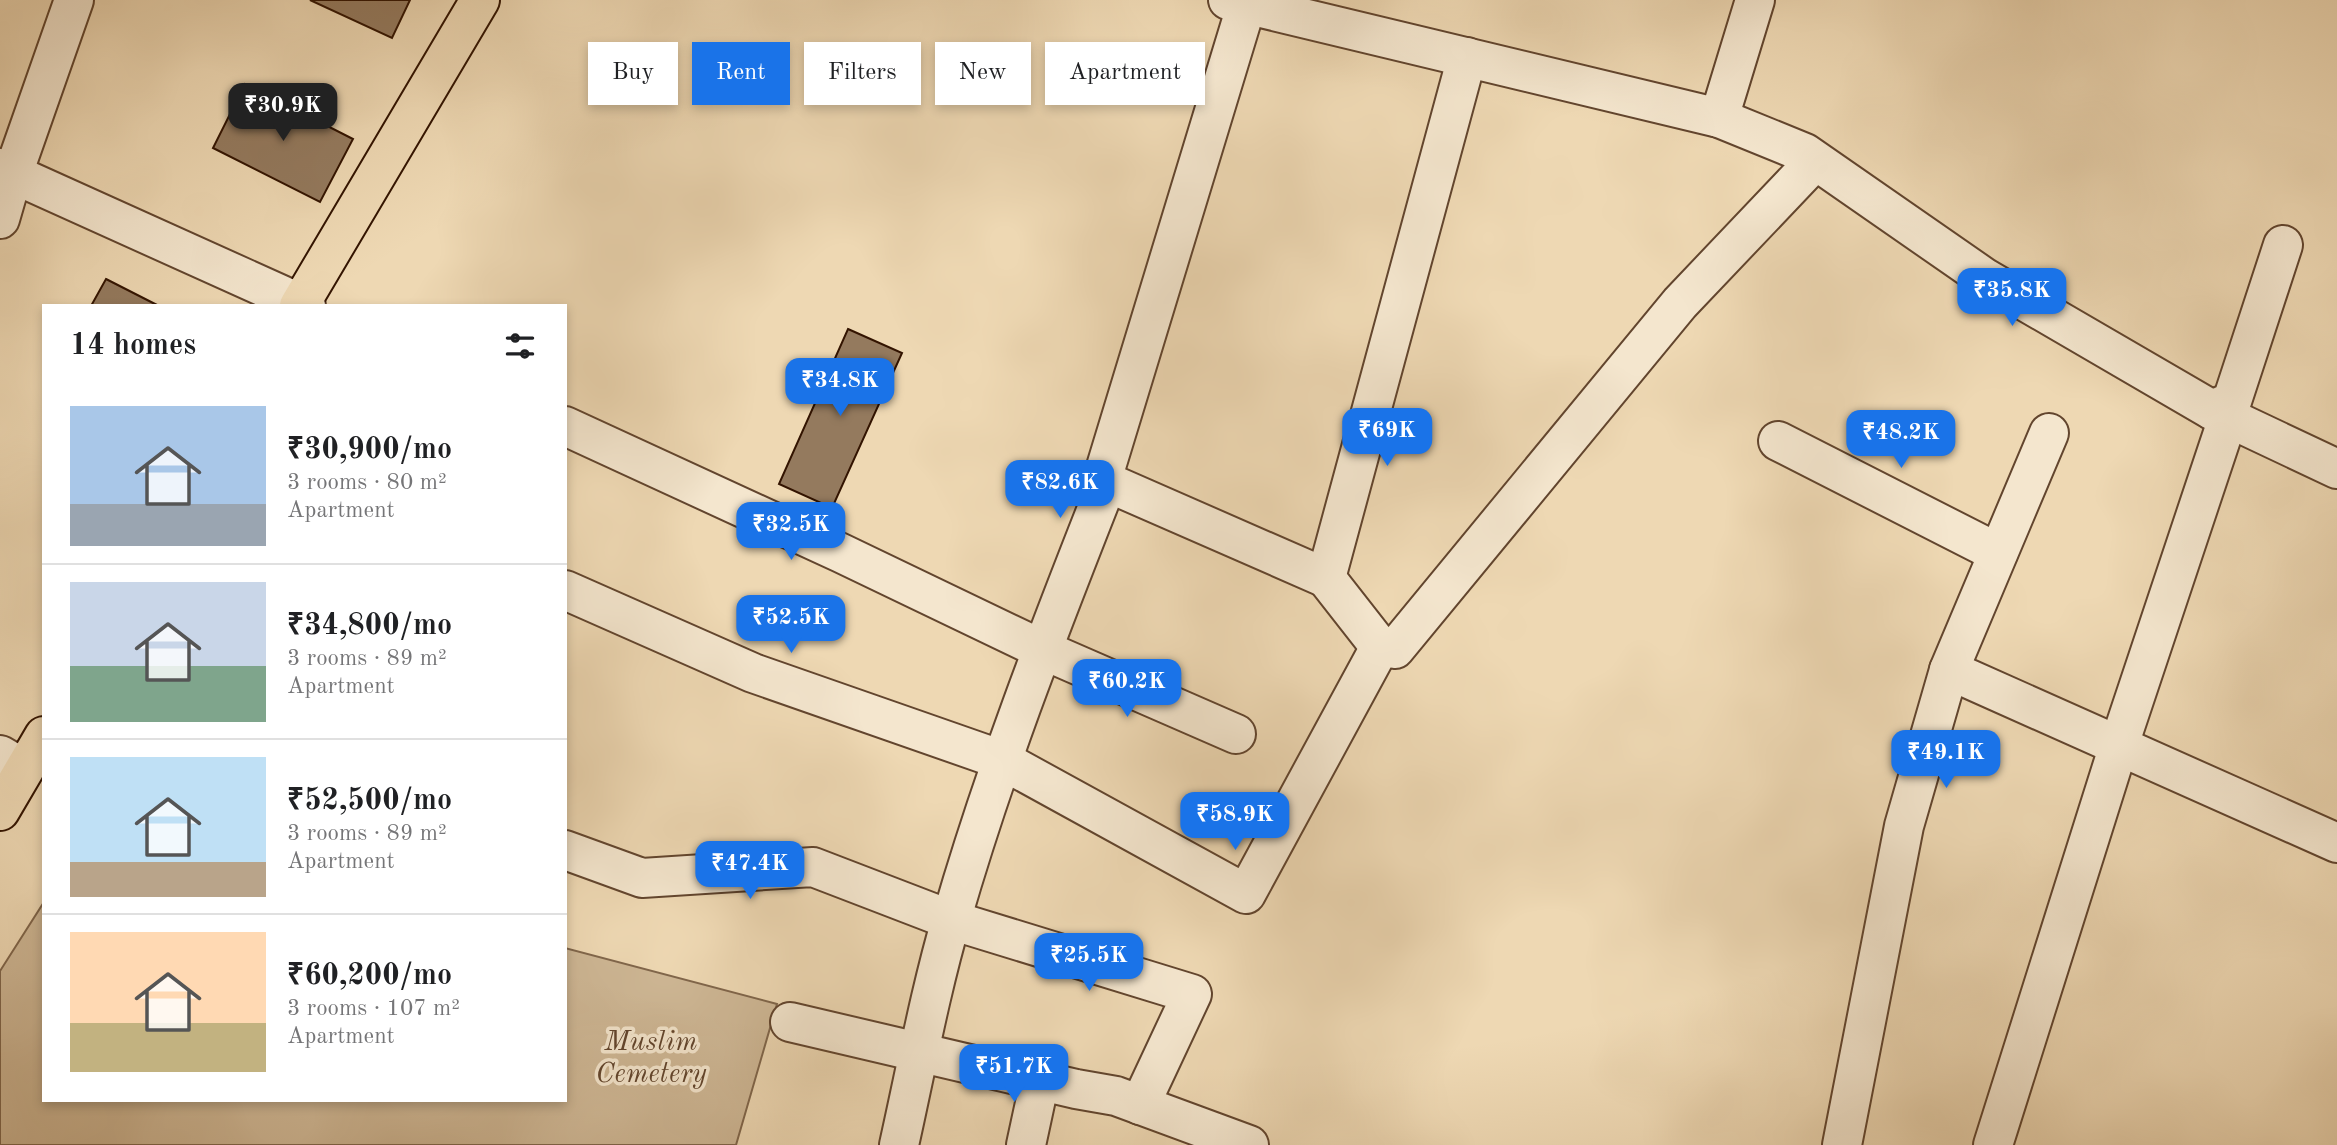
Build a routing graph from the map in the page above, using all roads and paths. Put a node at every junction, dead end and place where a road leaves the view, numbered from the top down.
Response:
1 (74, 0) edge
2 (480, 0) edge
3 (1755, 0) edge
4 (1241, 2) edge
5 (1468, 57) junction
6 (1719, 118) junction
7 (1815, 161) junction
8 (7, 171) edge
9 (0, 219) edge
10 (2283, 244) dead end
11 (299, 304) edge
12 (302, 304) edge
13 (2220, 414) junction
14 (567, 427) edge
15 (2049, 433) dead end
16 (1778, 441) dead end
17 (2337, 469) edge
18 (1102, 480) junction
19 (1998, 552) junction
20 (1326, 578) junction
21 (567, 591) edge
22 (1380, 647) junction
23 (1041, 649) junction
24 (1949, 670) junction
25 (1236, 734) dead end
26 (42, 738) edge
27 (2119, 746) junction
28 (1002, 760) junction
29 (12, 762) edge
30 (0, 811) edge
31 (2337, 843) edge
32 (567, 851) edge
33 (951, 920) junction
34 (790, 1022) dead end
35 (920, 1052) junction
36 (1040, 1080) junction
37 (1139, 1105) junction
38 (899, 1145) edge
39 (1026, 1145) edge
40 (1249, 1145) edge
41 (1842, 1145) edge
42 (1993, 1145) edge

1 - 8 street
2 - 12 main road
3 - 6 street
4 - 5 street
4 - 18 street
5 - 6 street
5 - 20 street
6 - 7 street
7 - 13 street
7 - 22 street
8 - 9 street
8 - 11 street
10 - 13 street
13 - 17 street
13 - 27 street
14 - 23 street
15 - 19 street
16 - 19 street
18 - 20 street
18 - 23 street
19 - 24 street
20 - 22 street
21 - 28 street
22 - 28 street
23 - 25 street
23 - 28 street
24 - 27 street
24 - 41 street
26 - 29 main road
27 - 31 street
27 - 42 street
28 - 33 street
29 - 30 main road
32 - 33 street
33 - 35 street
33 - 37 street
34 - 35 street
35 - 36 street
35 - 38 street
36 - 37 street
36 - 39 street
37 - 40 street

